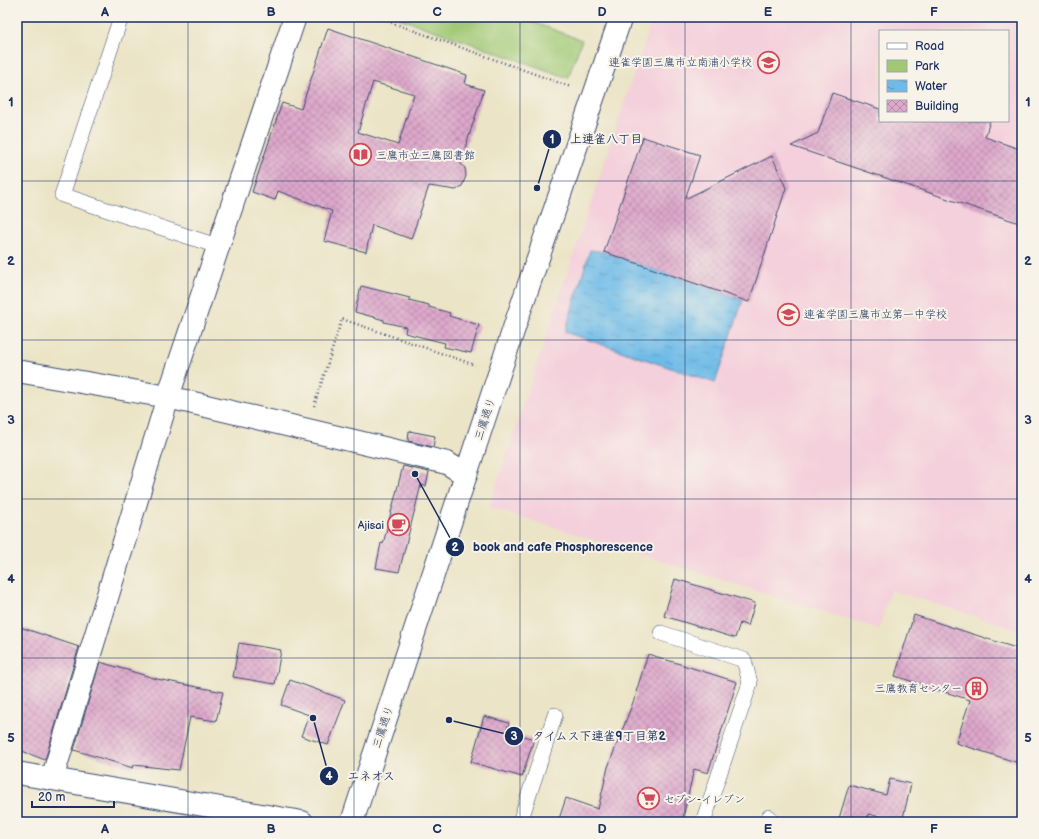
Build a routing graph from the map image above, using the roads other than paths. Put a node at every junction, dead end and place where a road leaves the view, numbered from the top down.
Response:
1 (121, 17) edge
2 (295, 17) edge
3 (621, 17) edge
4 (217, 246) junction
5 (17, 371) edge
6 (168, 397) junction
7 (466, 475) junction
8 (661, 633) dead end
9 (555, 715) dead end
10 (17, 773) edge
11 (52, 779) junction
12 (302, 822) edge
13 (352, 822) edge
14 (520, 822) edge
15 (703, 822) edge

1 - 4 lane
2 - 4 street
3 - 7 street, 三鷹通り
4 - 6 street
5 - 6 street
6 - 7 street
6 - 11 street
7 - 13 street, 三鷹通り
8 - 15 lane
9 - 14 lane
10 - 11 street
11 - 12 street

